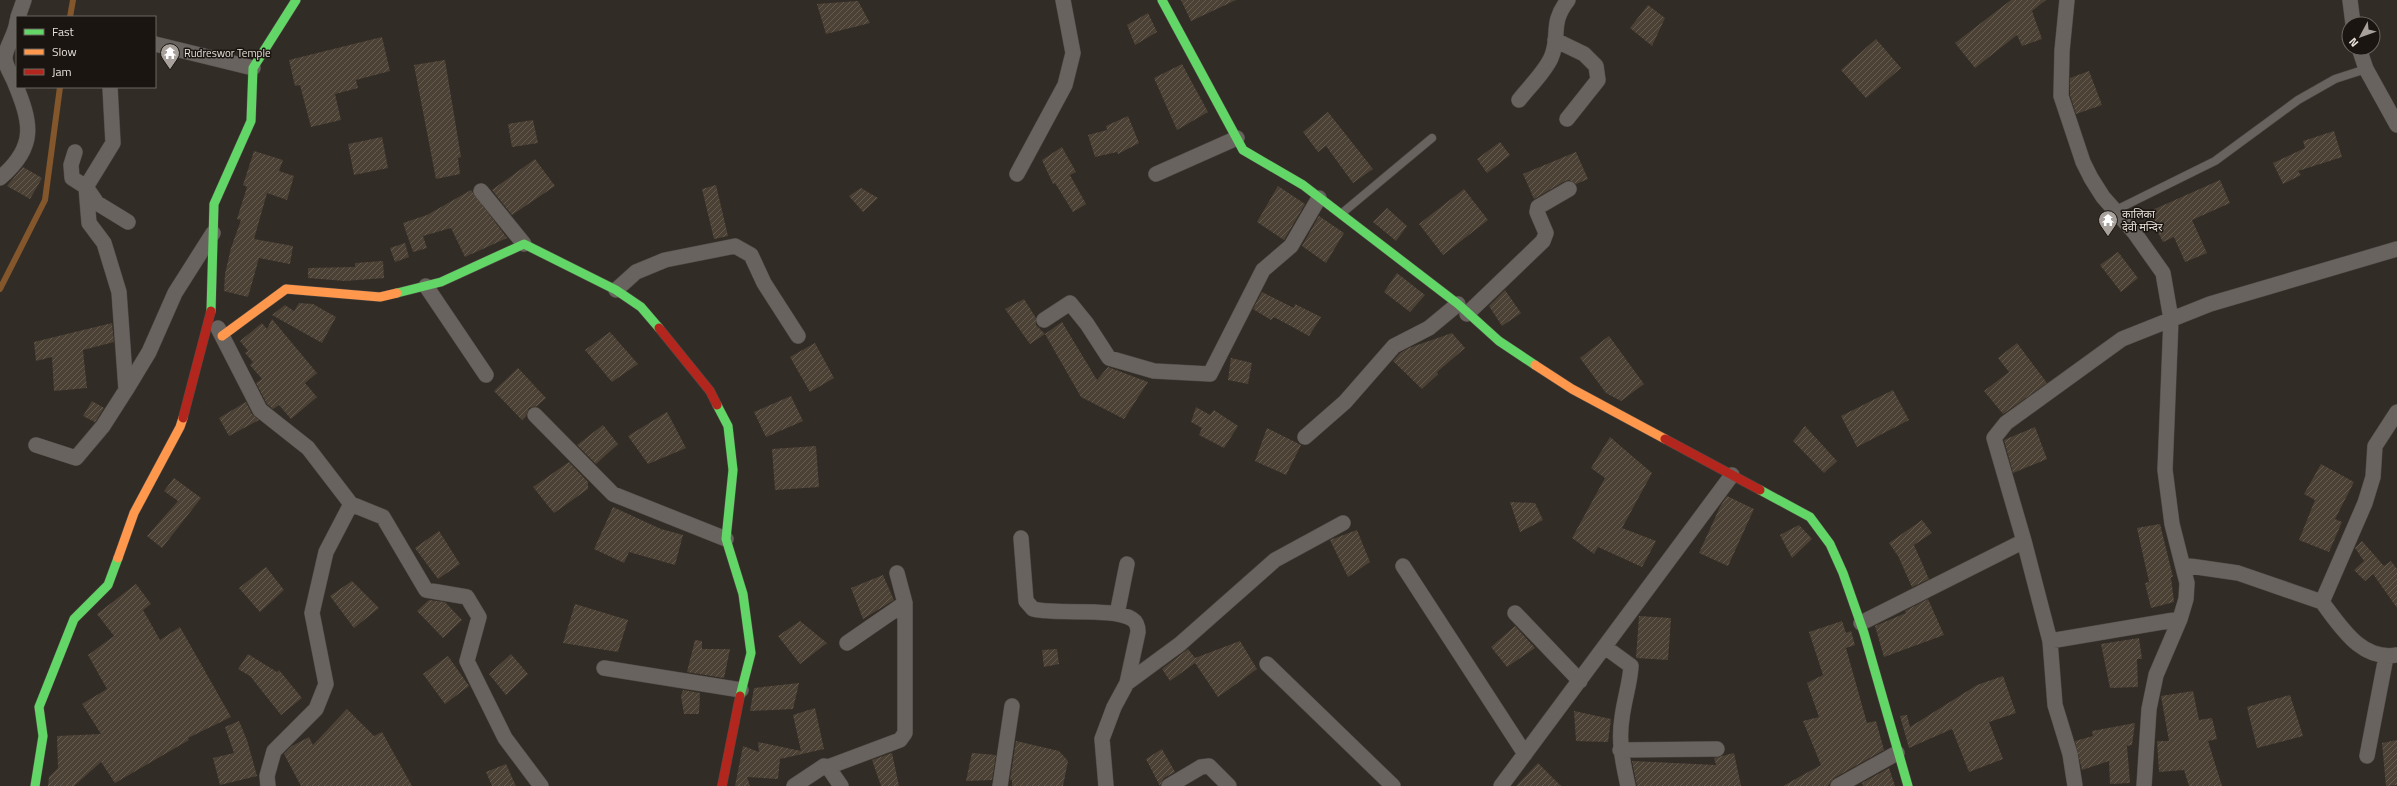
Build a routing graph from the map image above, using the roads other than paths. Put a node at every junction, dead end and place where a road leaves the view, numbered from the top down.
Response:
1 (24, 0) edge
2 (296, 0) edge
3 (1063, 0) edge
4 (1162, 0) edge
5 (1568, 0) edge
6 (2067, 0) edge
7 (2350, 0) edge
8 (18, 16) edge
9 (2352, 16) edge
10 (16, 28) edge
11 (1555, 40) junction
12 (156, 44) edge
13 (2362, 56) edge
14 (253, 68) junction
15 (2366, 69) junction
16 (16, 86) edge
17 (17, 88) edge
18 (110, 88) edge
19 (1519, 100) dead end
20 (1567, 119) dead end
21 (2397, 125) edge
22 (1237, 138) junction
23 (1432, 138) dead end
24 (74, 152) dead end
25 (1017, 174) dead end
26 (1156, 174) dead end
27 (0, 178) edge
28 (86, 187) junction
29 (1569, 189) dead end
30 (481, 191) dead end
31 (1319, 198) junction
32 (2116, 210) junction
33 (1341, 214) junction
34 (128, 222) dead end
35 (213, 232) junction
36 (524, 244) junction
37 (2397, 249) edge
38 (426, 286) junction
39 (616, 290) junction
40 (1462, 309) junction
41 (211, 314) junction
42 (2171, 319) junction
43 (1044, 320) dead end
44 (222, 336) junction
45 (798, 336) dead end
46 (486, 374) dead end
47 (126, 390) junction
48 (2397, 412) edge
49 (535, 415) dead end
50 (1305, 437) dead end
51 (36, 445) dead end
52 (1732, 475) junction
53 (351, 504) junction
54 (1343, 523) dead end
55 (1021, 538) dead end
56 (726, 539) junction
57 (2024, 541) junction
58 (1127, 564) dead end
59 (2183, 565) junction
60 (1403, 566) dead end
61 (897, 573) dead end
62 (905, 602) junction
63 (2322, 602) junction
64 (1515, 613) dead end
65 (1117, 614) junction
66 (2180, 619) junction
67 (1861, 623) junction
68 (2050, 641) junction
69 (847, 643) dead end
70 (1605, 647) junction
71 (2392, 656) edge
72 (1267, 664) dead end
73 (604, 668) dead end
74 (1580, 682) junction
75 (1126, 683) junction
76 (741, 690) junction
77 (1012, 706) dead end
78 (1717, 749) dead end
79 (1620, 750) junction
80 (1897, 753) junction
81 (1525, 754) junction
82 (2367, 756) dead end
83 (828, 767) junction
84 (35, 786) edge
85 (268, 786) edge
86 (541, 786) edge
87 (722, 786) edge
88 (794, 786) edge
89 (841, 786) edge
90 (1000, 786) edge
91 (1106, 786) edge
92 (1169, 786) edge
93 (1229, 786) edge
94 (1392, 786) edge
95 (1501, 786) edge
96 (1628, 786) edge
97 (1838, 786) edge
98 (1908, 786) edge
99 (2075, 786) edge
100 (2144, 786) edge

1 - 8 street
2 - 14 street
3 - 25 street
4 - 22 street
5 - 11 street
6 - 32 street
7 - 9 street
10 - 16 street
11 - 19 street
11 - 20 street
12 - 14 street
13 - 15 street
14 - 35 street
15 - 21 street
15 - 32 lane
17 - 27 street
18 - 28 street
22 - 26 street
22 - 31 street
23 - 33 lane
24 - 28 street
28 - 34 street
28 - 47 street
29 - 40 street
30 - 36 street
31 - 33 street
31 - 43 street
32 - 42 street
33 - 40 street
35 - 41 street
35 - 47 street
36 - 38 street
36 - 39 street
37 - 42 street
38 - 44 street
38 - 46 street
39 - 45 street
39 - 56 street
40 - 50 street
40 - 52 street
41 - 44 street
41 - 84 street
42 - 57 street
42 - 59 street
44 - 53 street
47 - 51 street
48 - 63 street
49 - 56 street
52 - 67 street
52 - 70 street
53 - 85 street
53 - 86 street
54 - 75 street
55 - 65 street
56 - 76 street
57 - 67 street
57 - 68 street
58 - 65 street
59 - 63 street
59 - 66 street
60 - 81 street
61 - 62 street
62 - 69 street
62 - 83 street
63 - 71 street
64 - 74 street
65 - 75 street
66 - 68 street
66 - 100 street
67 - 80 street
68 - 99 street
70 - 74 street
70 - 79 street
71 - 82 street
72 - 94 street
73 - 76 street
74 - 81 street
75 - 91 street
76 - 87 street
77 - 90 street
78 - 79 street
79 - 96 street
80 - 97 street
80 - 98 street
81 - 95 street
83 - 88 street
83 - 89 street
92 - 93 street

